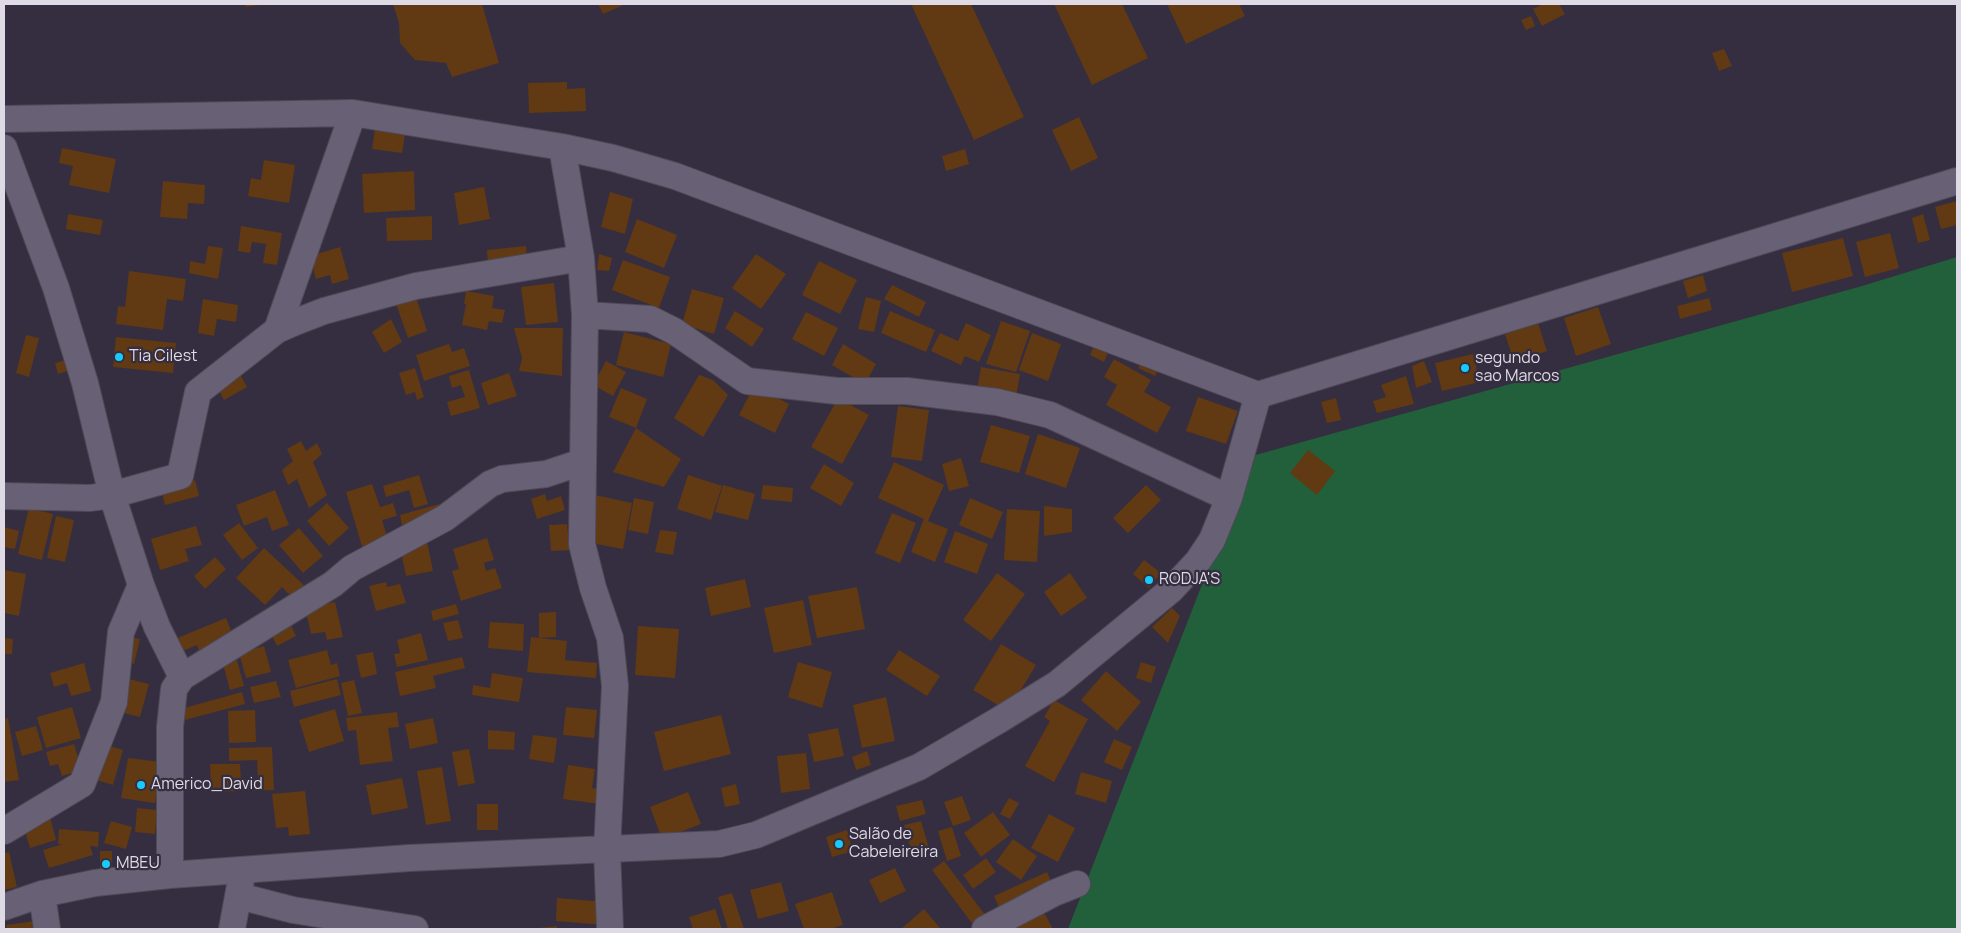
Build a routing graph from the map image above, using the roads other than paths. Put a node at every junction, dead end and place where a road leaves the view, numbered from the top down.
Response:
1 (354, 113) junction
2 (4, 119) edge
3 (562, 147) junction
4 (4, 148) edge
5 (1957, 181) edge
6 (11, 188) edge
7 (581, 258) junction
8 (585, 315) junction
9 (277, 330) junction
10 (1258, 394) junction
11 (582, 462) junction
12 (112, 495) junction
13 (4, 496) edge
14 (1229, 498) junction
15 (141, 585) junction
16 (182, 677) junction
17 (4, 831) edge
18 (607, 850) junction
19 (170, 875) junction
20 (240, 884) junction
21 (1077, 884) dead end
22 (42, 894) junction
23 (4, 907) edge
24 (47, 929) edge
25 (232, 929) edge
26 (415, 929) edge
27 (610, 929) edge
28 (985, 929) edge

1 - 2 street
1 - 3 street
1 - 9 street
3 - 7 street
3 - 10 street
4 - 6 street
5 - 10 street
6 - 12 street
7 - 8 street
7 - 9 street
8 - 11 street
8 - 14 street
9 - 12 street
10 - 14 street
11 - 16 street
11 - 18 street
12 - 13 street
12 - 15 street
14 - 18 street
15 - 16 street
15 - 17 street
16 - 19 street
18 - 20 street
18 - 27 street
19 - 20 street
19 - 22 street
20 - 25 street
20 - 26 street
21 - 28 street
22 - 23 street
22 - 24 street

